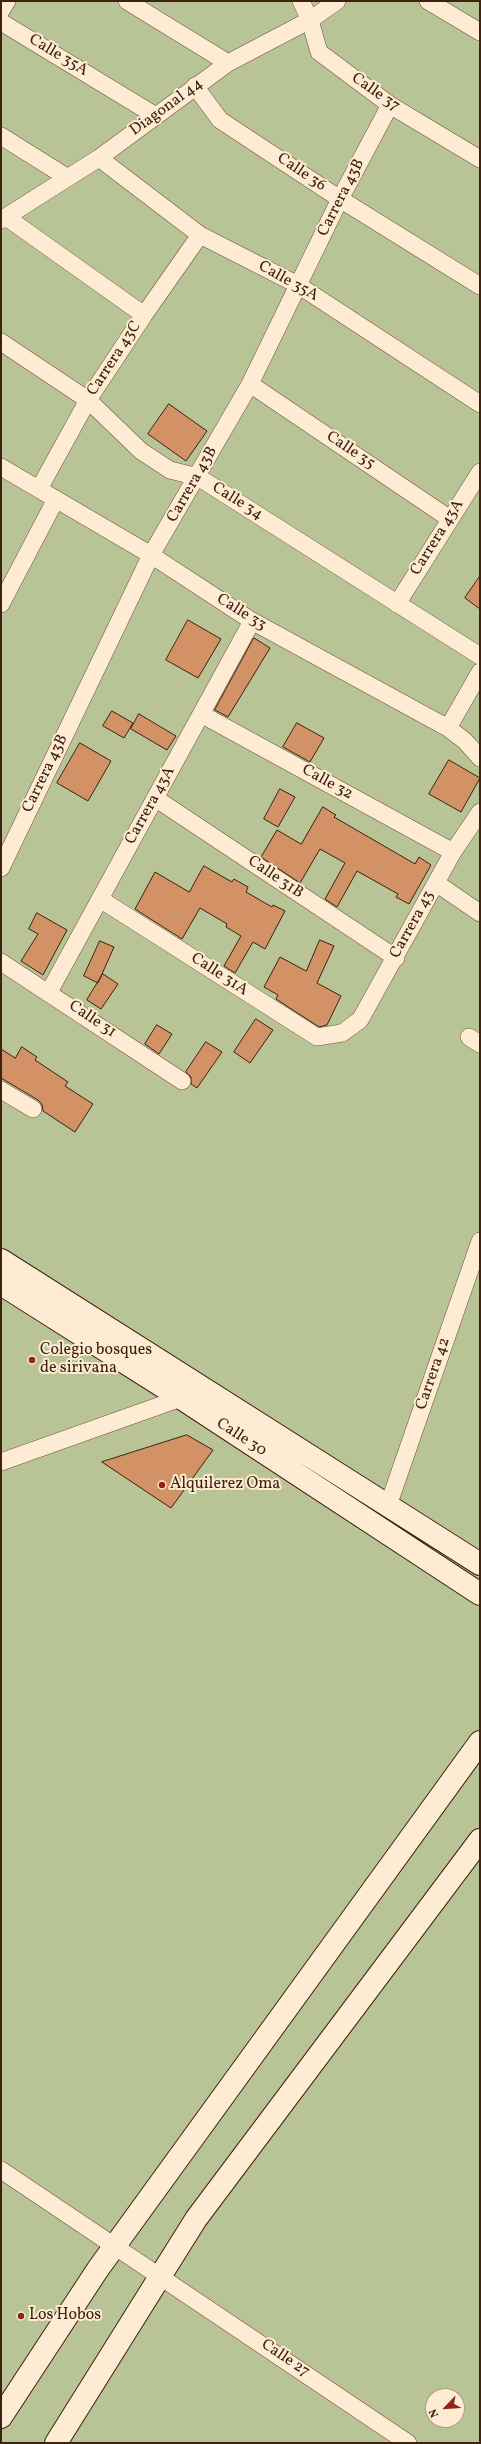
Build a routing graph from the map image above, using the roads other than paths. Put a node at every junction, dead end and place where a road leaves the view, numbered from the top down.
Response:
1 (7, 1) edge
2 (127, 1) edge
3 (301, 1) edge
4 (337, 1) edge
5 (428, 1) edge
6 (1, 11) edge
7 (310, 20) junction
8 (1, 22) edge
9 (480, 32) edge
10 (228, 64) junction
11 (196, 86) junction
12 (390, 105) junction
13 (156, 116) junction
14 (1, 136) edge
15 (99, 158) junction
16 (480, 159) edge
17 (68, 178) junction
18 (340, 199) junction
19 (4, 219) edge
20 (200, 235) junction
21 (298, 285) junction
22 (480, 286) edge
23 (144, 315) junction
24 (1, 342) edge
25 (250, 384) junction
26 (88, 400) junction
27 (480, 404) edge
28 (1, 467) edge
29 (480, 472) edge
30 (198, 477) junction
31 (39, 489) junction
32 (56, 499) junction
33 (450, 519) junction
34 (152, 554) junction
35 (1, 604) edge
36 (397, 604) junction
37 (252, 621) junction
38 (480, 656) edge
39 (480, 672) edge
40 (201, 714) junction
41 (448, 728) junction
42 (480, 758) edge
43 (155, 798) junction
44 (480, 812) edge
45 (453, 852) junction
46 (1, 868) edge
47 (436, 883) junction
48 (100, 899) junction
49 (480, 913) edge
50 (396, 958) junction
51 (1, 962) edge
52 (50, 992) junction
53 (342, 1033) joint
54 (182, 1081) dead end
55 (1, 1090) edge
56 (33, 1109) dead end
57 (480, 1241) edge
58 (1, 1260) edge
59 (1, 1284) edge
60 (186, 1390) junction
61 (1, 1462) edge
62 (388, 1506) junction
63 (480, 1564) edge
64 (480, 1594) edge
65 (480, 1742) edge
66 (480, 1840) edge
67 (1, 2170) edge
68 (115, 2245) junction
69 (161, 2276) junction
70 (1, 2417) edge
71 (56, 2443) edge
72 (408, 2443) edge

1 - 6 street
2 - 10 street
3 - 7 street, Calle 37
4 - 7 street, Diagonal 44
5 - 9 street
7 - 10 street, Diagonal 44
7 - 12 street, Calle 37
8 - 13 street, Calle 35A
10 - 11 street, Diagonal 44
11 - 13 street, Diagonal 44
11 - 18 street, Calle 36
12 - 16 street, Calle 37
12 - 18 street, Carrera 43B
13 - 15 street, Diagonal 44
14 - 17 street
15 - 17 street, Diagonal 44
15 - 20 street, Calle 35A
17 - 19 street, Diagonal 44
18 - 21 street, Carrera 43B
18 - 22 street, Calle 36
19 - 23 street
20 - 21 street, Calle 35A
20 - 23 street, Carrera 43C
21 - 25 street, Carrera 43B
21 - 27 street, Calle 35A
23 - 26 street, Carrera 43C
24 - 26 street, Calle 34
25 - 30 street, Carrera 43B
25 - 33 street, Calle 35
26 - 30 street, Calle 34
26 - 31 street, Carrera 43C
28 - 31 street, Calle 33
29 - 33 street, Carrera 43A
30 - 34 street, Carrera 43B
30 - 36 street, Calle 34
31 - 32 street, Calle 33
32 - 34 street, Calle 33
32 - 35 street
33 - 36 street, Carrera 43A
34 - 37 street, Calle 33
34 - 46 street, Carrera 43B
36 - 38 street, Calle 34
37 - 40 street, Carrera 43A
37 - 41 street, Calle 33
39 - 41 street
40 - 43 street, Carrera 43A
40 - 45 street, Calle 32
41 - 42 street, Calle 33
43 - 48 street, Carrera 43A
43 - 50 street, Calle 31B
44 - 45 street, Carrera 43
45 - 47 street, Carrera 43
47 - 49 street
47 - 50 street, Carrera 43
48 - 52 street, Carrera 43A
48 - 53 street, Calle 31A
50 - 53 street, Carrera 43
51 - 52 street, Calle 31
52 - 54 street, Calle 31
55 - 56 street
57 - 62 street, Carrera 42
58 - 60 street, Calle 30
59 - 60 street, Calle 30
60 - 61 street
60 - 62 street, Calle 30
60 - 64 street, Calle 30
62 - 63 street, Calle 30
65 - 68 street
66 - 69 street
67 - 68 street, Calle 27
68 - 69 street, Calle 27
68 - 70 street
69 - 71 street
69 - 72 street, Calle 27

